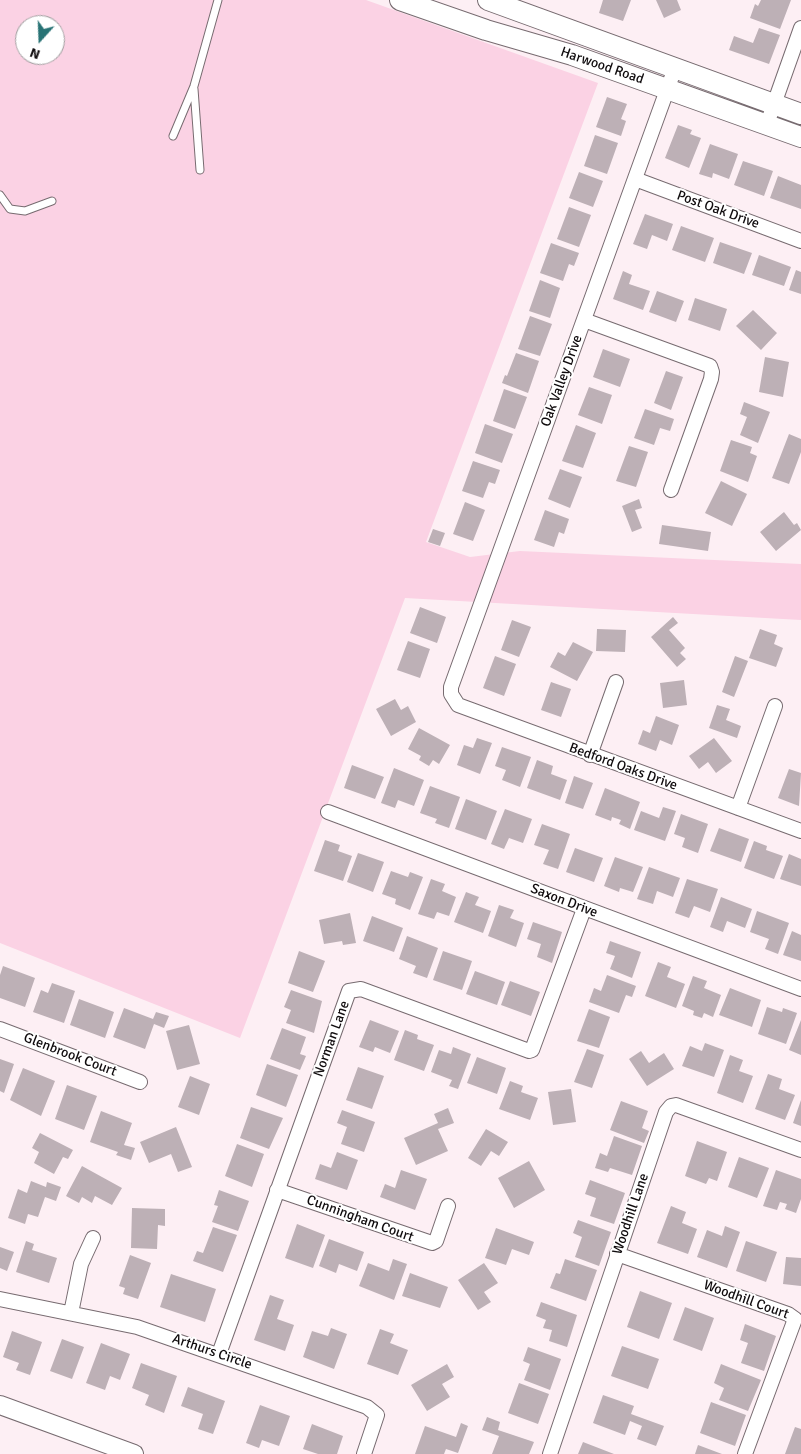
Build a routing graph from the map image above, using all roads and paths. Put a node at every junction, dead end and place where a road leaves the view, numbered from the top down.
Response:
1 (218, 0) edge
2 (400, 0) edge
3 (488, 0) edge
4 (801, 28) edge
5 (674, 68) junction
6 (194, 86) junction
7 (667, 88) junction
8 (773, 104) junction
9 (801, 114) edge
10 (767, 124) junction
11 (173, 136) dead end
12 (801, 137) edge
13 (200, 170) dead end
14 (635, 178) junction
15 (0, 195) edge
16 (52, 201) dead end
17 (801, 240) edge
18 (584, 320) junction
19 (671, 490) dead end
20 (616, 682) dead end
21 (451, 694) joint
22 (775, 706) dead end
23 (590, 755) junction
24 (738, 808) junction
25 (328, 812) dead end
26 (801, 831) edge
27 (584, 909) junction
28 (801, 988) edge
29 (0, 1028) edge
30 (140, 1082) dead end
31 (801, 1150) edge
32 (277, 1190) junction
33 (448, 1206) dead end
34 (93, 1238) dead end
35 (617, 1254) junction
36 (0, 1299) edge
37 (71, 1313) junction
38 (219, 1354) junction
39 (0, 1405) edge
40 (134, 1454) edge
41 (364, 1454) edge
42 (550, 1454) edge
43 (745, 1454) edge

1 - 6 lane
2 - 7 main road, Harwood Road
3 - 5 main road, Harwood Road
4 - 8 street
5 - 7 street, Oak Valley Drive
5 - 8 main road, Harwood Road
6 - 11 lane
6 - 13 lane
7 - 10 main road, Harwood Road
7 - 14 street, Oak Valley Drive
8 - 9 main road, Harwood Road
8 - 10 street
10 - 12 main road, Harwood Road
14 - 17 street, Post Oak Drive
14 - 18 street, Oak Valley Drive
15 - 16 lane
18 - 19 street
18 - 21 street, Oak Valley Drive
20 - 23 street
21 - 23 street, Bedford Oaks Drive
22 - 24 street
23 - 24 street, Bedford Oaks Drive
24 - 26 street, Bedford Oaks Drive
25 - 27 street, Saxon Drive
27 - 28 street, Saxon Drive
27 - 32 street, Norman Lane
29 - 30 street, Glenbrook Court
31 - 35 street, Woodhill Lane
32 - 33 street, Cunningham Court
32 - 38 street, Norman Lane
34 - 37 street
35 - 42 street, Woodhill Lane
35 - 43 street, Woodhill Court
36 - 37 street, Arthurs Circle
37 - 38 street, Arthurs Circle
38 - 41 street, Arthurs Circle
39 - 40 street

